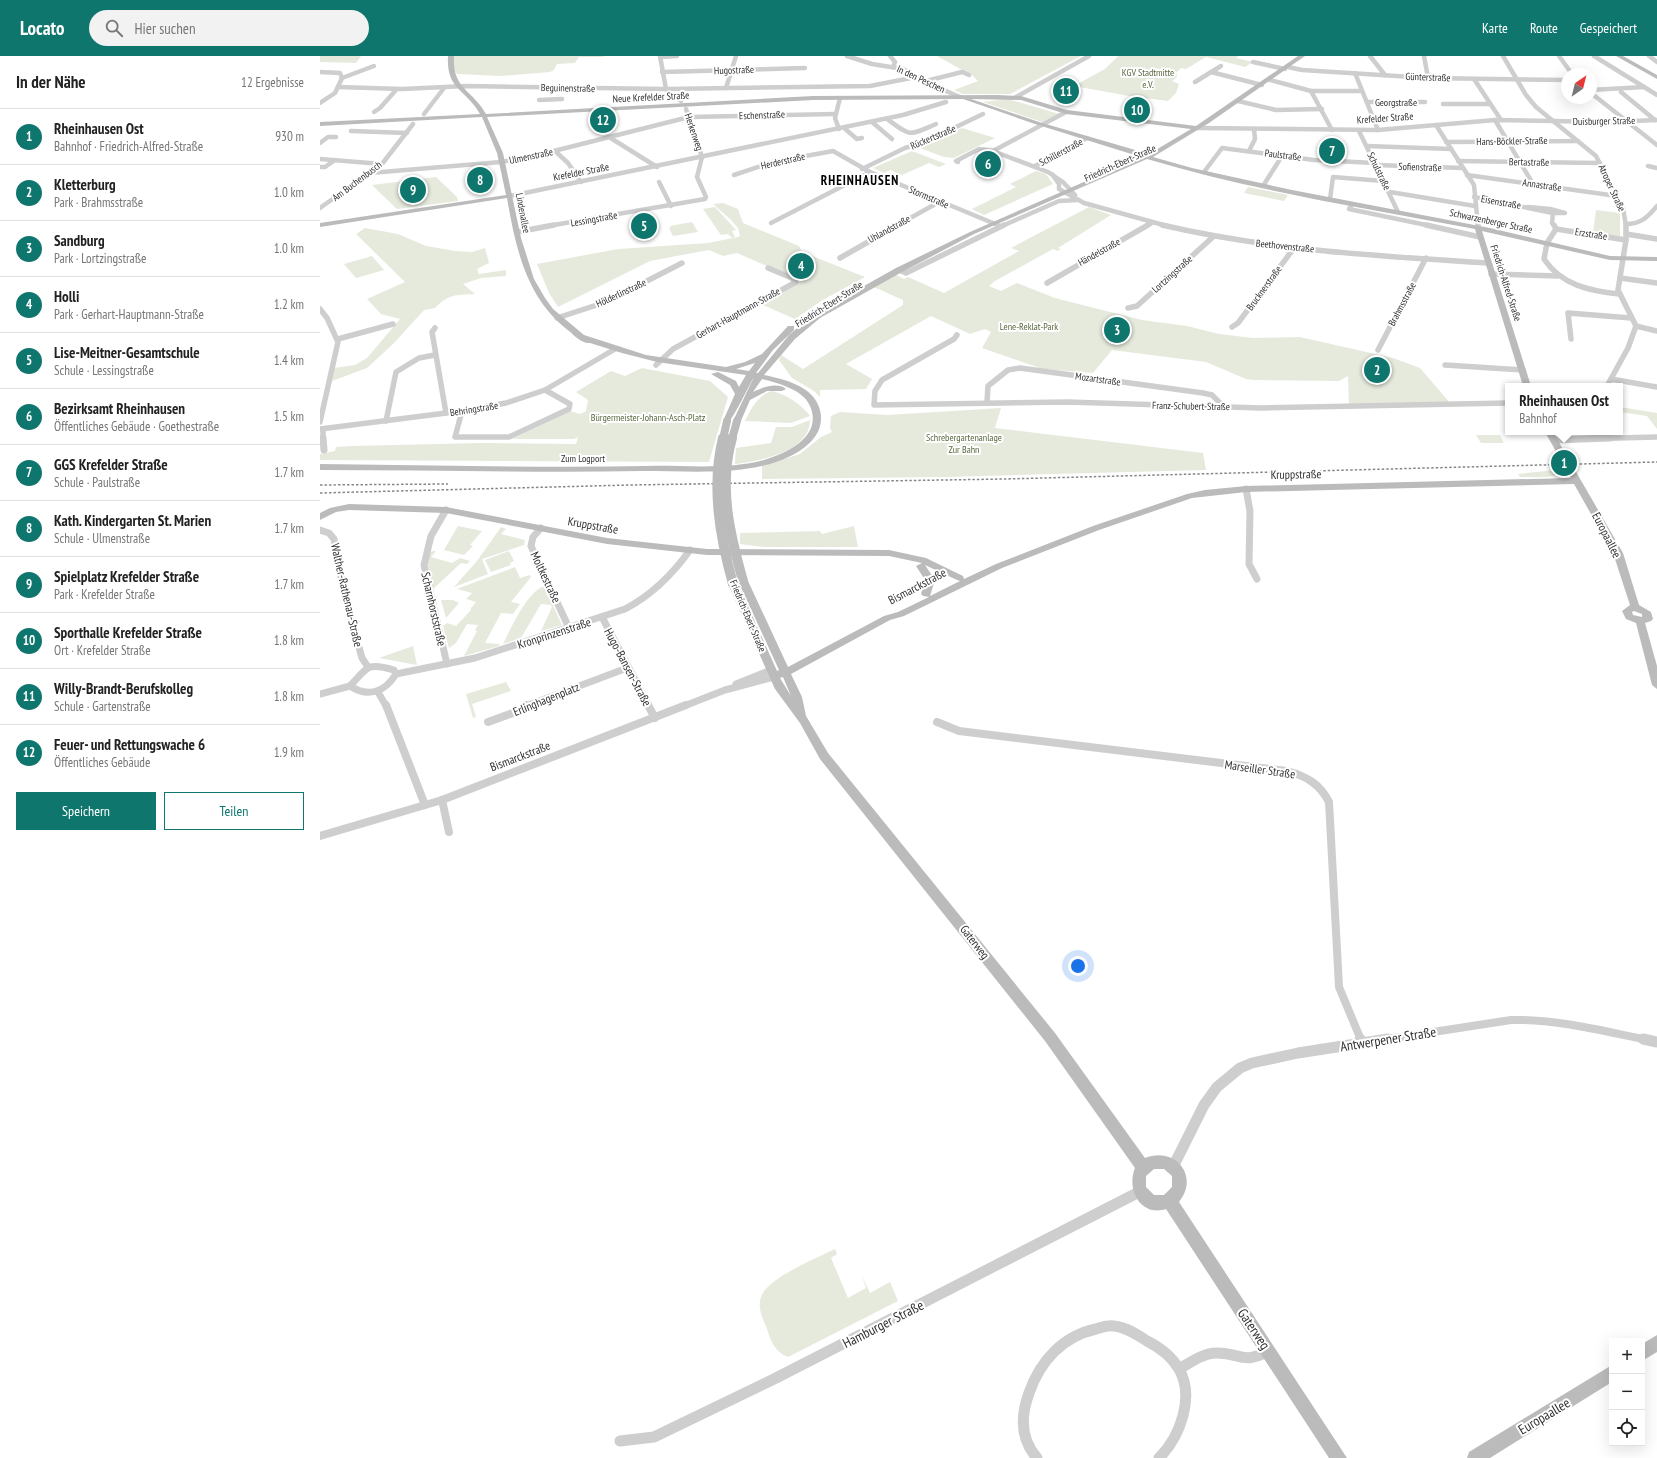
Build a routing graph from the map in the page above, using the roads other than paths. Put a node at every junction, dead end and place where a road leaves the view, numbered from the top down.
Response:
1 (451, 56) edge
2 (660, 56) edge
3 (676, 56) edge
4 (736, 56) edge
5 (847, 56) edge
6 (890, 56) edge
7 (1089, 56) edge
8 (1302, 56) edge
9 (1370, 56) edge
10 (1424, 56) edge
11 (1503, 56) edge
12 (1559, 56) edge
13 (1594, 56) edge
14 (1618, 56) edge
15 (1649, 56) edge
16 (1257, 59) dead end
17 (1657, 62) edge
18 (374, 66) dead end
19 (1221, 66) dead end
20 (893, 67) junction
21 (805, 68) dead end
22 (1287, 68) junction
23 (1568, 68) edge
24 (732, 70) junction
25 (320, 72) edge
26 (662, 72) junction
27 (1211, 72) junction
28 (1355, 73) junction
29 (970, 75) dead end
30 (1385, 75) junction
31 (916, 77) junction
32 (1657, 77) edge
33 (342, 78) junction
34 (1428, 78) junction
35 (1474, 79) junction
36 (1270, 80) junction
37 (1517, 80) junction
38 (1561, 80) edge
39 (926, 82) junction
40 (1195, 82) dead end
41 (1262, 85) junction
42 (457, 86) junction
43 (338, 87) junction
44 (1644, 87) junction
45 (352, 88) junction
46 (444, 88) junction
47 (552, 88) junction
48 (726, 88) junction
49 (666, 89) junction
50 (396, 90) junction
51 (1597, 90) edge
52 (1618, 90) junction
53 (945, 91) junction
54 (1362, 91) junction
55 (335, 92) junction
56 (1312, 92) junction
57 (1657, 95) edge
58 (934, 97) junction
59 (960, 97) junction
60 (1016, 97) junction
61 (820, 98) junction
62 (840, 98) junction
63 (1597, 98) edge
64 (562, 99) dead end
65 (681, 101) dead end
66 (1238, 101) junction
67 (320, 102) edge
68 (946, 102) dead end
69 (1367, 102) junction
70 (1425, 102) dead end
71 (838, 104) junction
72 (1443, 104) dead end
73 (1490, 104) junction
74 (478, 107) junction
75 (686, 109) dead end
76 (1322, 109) junction
77 (374, 112) dead end
78 (1066, 112) junction
79 (424, 114) dead end
80 (508, 114) junction
81 (835, 114) junction
82 (983, 114) dead end
83 (483, 115) junction
84 (452, 116) junction
85 (689, 117) junction
86 (887, 119) junction
87 (1495, 120) junction
88 (1501, 120) junction
89 (1656, 120) edge
90 (1209, 121) junction
91 (1551, 121) junction
92 (872, 122) junction
93 (1626, 122) junction
94 (320, 124) edge
95 (413, 124) dead end
96 (487, 124) junction
97 (936, 124) dead end
98 (1041, 125) junction
99 (1170, 125) junction
100 (1436, 125) junction
101 (1190, 127) junction
102 (844, 128) junction
103 (1197, 128) junction
104 (1219, 128) junction
105 (839, 129) junction
106 (1254, 129) junction
107 (1332, 130) junction
108 (1378, 130) junction
109 (351, 131) dead end
110 (1359, 131) junction
111 (407, 133) junction
112 (1178, 134) junction
113 (321, 137) dead end
114 (328, 137) junction
115 (336, 137) dead end
116 (609, 137) junction
117 (862, 138) dead end
118 (1087, 138) junction
119 (892, 139) dead end
120 (1507, 141) junction
121 (1578, 141) junction
122 (1446, 142) junction
123 (320, 143) edge
124 (1367, 146) junction
125 (1657, 146) edge
126 (1451, 149) junction
127 (993, 150) junction
128 (555, 151) junction
129 (833, 151) joint
130 (1249, 151) junction
131 (1282, 156) junction
132 (702, 157) junction
133 (1148, 157) junction
134 (320, 159) edge
135 (335, 160) junction
136 (1458, 161) junction
137 (501, 162) junction
138 (958, 162) dead end
139 (1520, 162) junction
140 (1600, 163) junction
141 (382, 164) junction
142 (1376, 164) junction
143 (1035, 166) junction
144 (1648, 166) dead end
145 (320, 167) edge
146 (657, 167) junction
147 (862, 168) junction
148 (1463, 168) junction
149 (1657, 168) edge
150 (870, 172) junction
151 (1204, 172) junction
152 (370, 173) junction
153 (1468, 175) junction
154 (734, 176) dead end
155 (1383, 181) junction
156 (581, 182) junction
157 (659, 182) dead end
158 (1533, 184) junction
159 (1263, 186) junction
160 (1064, 189) junction
161 (1390, 192) junction
162 (510, 196) junction
163 (1617, 196) junction
164 (1474, 197) junction
165 (705, 199) joint
166 (1330, 199) junction
167 (1078, 200) junction
168 (939, 202) junction
169 (1087, 203) junction
170 (1352, 204) junction
171 (670, 206) junction
172 (1475, 206) junction
173 (1657, 206) edge
174 (1528, 207) junction
175 (320, 208) edge
176 (1398, 212) junction
177 (1553, 213) junction
178 (1651, 214) junction
179 (1657, 215) edge
180 (989, 222) junction
181 (771, 223) dead end
182 (1152, 223) junction
183 (1626, 224) junction
184 (320, 225) edge
185 (1000, 226) junction
186 (1478, 228) junction
187 (1556, 228) junction
188 (517, 232) junction
189 (1214, 236) junction
190 (1480, 237) junction
191 (1626, 237) junction
192 (1657, 239) edge
193 (1547, 243) junction
194 (1294, 248) junction
195 (840, 258) dead end
196 (1426, 258) junction
197 (1657, 259) edge
198 (1624, 260) junction
199 (682, 263) dead end
200 (1487, 263) junction
201 (768, 268) dead end
202 (899, 270) junction
203 (1491, 274) junction
204 (1558, 276) junction
205 (1620, 278) junction
206 (1047, 283) dead end
207 (1657, 283) edge
208 (1619, 294) junction
209 (1128, 308) dead end
210 (320, 310) edge
211 (557, 318) junction
212 (1631, 318) junction
213 (393, 324) dead end
214 (1232, 326) dead end
215 (1636, 326) junction
216 (435, 328) dead end
217 (1657, 331) edge
218 (957, 335) dead end
219 (338, 338) junction
220 (1571, 339) dead end
221 (1378, 350) dead end
222 (612, 351) junction
223 (765, 354) junction
224 (435, 355) junction
225 (770, 362) junction
226 (658, 363) junction
227 (1445, 365) dead end
228 (1522, 370) junction
229 (718, 372) junction
230 (753, 378) junction
231 (1611, 379) junction
232 (1526, 383) edge
233 (1609, 383) edge
234 (784, 387) junction
235 (1657, 387) edge
236 (545, 390) junction
237 (742, 396) junction
238 (987, 402) junction
239 (1505, 403) edge
240 (1224, 407) junction
241 (462, 412) junction
242 (446, 413) junction
243 (386, 421) junction
244 (320, 422) edge
245 (322, 429) edge
246 (1551, 435) edge
247 (1657, 437) edge
248 (1554, 440) junction
249 (324, 450) dead end
250 (320, 467) edge
251 (1579, 485) junction
252 (1246, 489) junction
253 (446, 510) junction
254 (320, 517) edge
255 (541, 528) junction
256 (320, 530) edge
257 (690, 550) junction
258 (866, 552) junction
259 (921, 566) junction
260 (1257, 579) dead end
261 (958, 582) junction
262 (738, 583) junction
263 (926, 594) junction
264 (602, 617) junction
265 (887, 618) junction
266 (1648, 619) edge
267 (569, 628) junction
268 (447, 664) junction
269 (368, 667) junction
270 (628, 668) junction
271 (783, 669) junction
272 (773, 673) junction
273 (396, 674) junction
274 (1657, 685) edge
275 (350, 686) junction
276 (378, 692) junction
277 (320, 694) edge
278 (655, 718) junction
279 (804, 720) junction
280 (488, 722) dead end
281 (937, 722) dead end
282 (442, 800) junction
283 (425, 805) junction
284 (449, 832) dead end
285 (320, 836) edge
286 (1657, 1042) edge
287 (1362, 1043) junction
288 (1143, 1167) junction
289 (1173, 1167) junction
290 (1141, 1191) junction
291 (1170, 1201) junction
292 (1657, 1344) edge
293 (1269, 1351) junction
294 (1645, 1351) edge
295 (1179, 1369) junction
296 (1610, 1374) edge
297 (620, 1441) dead end
298 (1037, 1458) edge
299 (1158, 1458) edge
300 (1339, 1458) edge
301 (1475, 1458) edge

1 - 42 main road
2 - 3 street
2 - 26 street
4 - 24 street
5 - 20 street
6 - 20 street, In den Peschen
7 - 60 street
8 - 22 main road, Friedrich-Ebert-Straße
9 - 30 street
10 - 34 street
11 - 37 street, Atroper Straße
12 - 23 street
13 - 44 street
14 - 32 main road
15 - 17 street
16 - 22 street, Günterstraße
18 - 33 street
19 - 27 street
20 - 31 street, In den Peschen
21 - 24 street, Hugostraße
22 - 28 street, Günterstraße
22 - 36 main road, Friedrich-Ebert-Straße
24 - 26 street, Hugostraße
24 - 48 street
25 - 33 street
26 - 49 street
27 - 40 street
27 - 41 street
28 - 30 street, Günterstraße
28 - 54 street
29 - 39 street
30 - 34 street, Günterstraße
31 - 39 street, In den Peschen
31 - 48 street, Beguinenstraße
33 - 43 street
34 - 35 street, Günterstraße
35 - 37 street, Günterstraße
35 - 73 street
36 - 41 main road, Friedrich-Ebert-Straße
36 - 56 street
37 - 38 street, Günterstraße
37 - 91 street, Atroper Straße
39 - 53 street, In den Peschen
41 - 66 main road, Friedrich-Ebert-Straße
42 - 46 street, Beguinenstraße
42 - 47 street, Beguinenstraße
42 - 74 main road, Lindenallee
43 - 45 street, Beguinenstraße
43 - 55 street
44 - 52 street
44 - 57 street
45 - 50 street, Beguinenstraße
45 - 55 street
46 - 50 street, Beguinenstraße
46 - 79 street
47 - 49 street, Beguinenstraße
47 - 64 street
48 - 49 street, Beguinenstraße
49 - 65 street, Herkenweg
50 - 77 street
51 - 52 street
52 - 89 street
53 - 58 main road
53 - 59 street, In den Peschen
54 - 56 street
54 - 69 street
55 - 67 street
56 - 76 street
58 - 59 main road, Neue Krefelder Straße
58 - 62 main road, Neue Krefelder Straße
59 - 60 main road, Krefelder Straße
59 - 98 main road, Schwarzenberger Straße
60 - 78 main road, Krefelder Straße
61 - 62 main road, Neue Krefelder Straße
61 - 71 main road
61 - 80 main road, Neue Krefelder Straße
62 - 71 street
63 - 93 street
66 - 76 street
66 - 90 main road, Friedrich-Ebert-Straße
68 - 86 street, Krefelder Straße
69 - 70 street, Georgstraße
69 - 108 street
71 - 81 street
72 - 73 street
73 - 88 street
74 - 80 main road
74 - 83 main road, Lindenallee
74 - 84 main road
75 - 85 street, Herkenweg
76 - 107 street
78 - 98 street
78 - 99 main road, Krefelder Straße
80 - 83 main road, Neue Krefelder Straße
80 - 96 main road
81 - 85 street, Eschenstraße
81 - 105 street
82 - 147 street, Rückertstraße
83 - 84 main road, Neue Krefelder Straße
83 - 96 main road, Lindenallee
84 - 94 main road, Neue Krefelder Straße
84 - 96 main road
85 - 116 street, Ulmenstraße
85 - 132 street, Herkenweg
86 - 92 street, Krefelder Straße
86 - 97 street
87 - 88 street, Krefelder Straße
87 - 100 street, Krefelder Straße
87 - 120 street
88 - 91 street, Krefelder Straße
89 - 93 street, Duisburger Straße
90 - 101 main road, Friedrich-Ebert-Straße
90 - 103 main road, Friedrich-Ebert-Straße
90 - 104 street, Krefelder Straße
91 - 93 street, Duisburger Straße
91 - 121 street, Atroper Straße
92 - 102 street, Krefelder Straße
92 - 119 street
93 - 125 street
95 - 111 street, Am Buchenbusch
96 - 137 main road, Lindenallee
98 - 118 main road, Schwarzenberger Straße
98 - 127 street
99 - 101 main road, Krefelder Straße
99 - 112 main road
100 - 108 street, Krefelder Straße
100 - 122 street, Friedrich-Alfred-Straße
101 - 103 main road, Krefelder Straße
101 - 112 main road, Friedrich-Ebert-Straße
102 - 105 street, Krefelder Straße
102 - 117 street
103 - 104 street, Krefelder Straße
103 - 133 main road, Friedrich-Ebert-Straße
104 - 106 street, Krefelder Straße
105 - 132 street, Krefelder Straße
106 - 107 street, Krefelder Straße
106 - 130 street
107 - 110 street, Krefelder Straße
108 - 110 street, Krefelder Straße
109 - 111 street
110 - 124 street, Schulstraße
111 - 141 street, Am Buchenbusch
112 - 133 main road, Friedrich-Ebert-Straße
113 - 114 street
114 - 115 street
114 - 123 street
116 - 128 street, Ulmenstraße
116 - 146 street
118 - 133 main road, Schwarzenberger Straße
118 - 143 street, Schillerstraße
120 - 121 street, Hans-Böckler-Straße
120 - 122 street, Hans-Böckler-Straße
120 - 139 street
121 - 140 street, Atroper Straße
122 - 126 street, Friedrich-Alfred-Straße
124 - 126 street
124 - 142 street, Schulstraße
126 - 136 street, Friedrich-Alfred-Straße
127 - 138 street
127 - 143 street
128 - 137 street, Ulmenstraße
128 - 156 street
129 - 147 street, Stormstraße
129 - 154 street, Herderstraße
130 - 131 street, Paulstraße
130 - 151 street, Paulstraße
131 - 142 street, Paulstraße
131 - 159 street
132 - 146 street, Krefelder Straße
132 - 165 street, Herkenweg
133 - 151 main road, Schwarzenberger Straße
133 - 160 main road, Friedrich-Ebert-Straße
133 - 160 main road, Friedrich-Ebert-Straße
134 - 135 street
135 - 141 street
135 - 145 street
136 - 139 street, Bertastraße
136 - 148 street, Friedrich-Alfred-Straße
137 - 152 street, Ulmenstraße
137 - 162 main road, Lindenallee
139 - 140 street, Bertastraße
139 - 158 street
140 - 163 street, Atroper Straße
141 - 152 street, Am Buchenbusch
142 - 148 street, Sofienstraße
142 - 155 street, Schulstraße
143 - 160 street
144 - 149 street
146 - 156 street, Krefelder Straße
147 - 150 street, Stormstraße
148 - 153 street, Friedrich-Alfred-Straße
150 - 168 street, Stormstraße
150 - 181 street
151 - 159 main road, Schwarzenberger Straße
152 - 175 street, Am Buchenbusch
153 - 158 street, Annastraße
153 - 164 street, Friedrich-Alfred-Straße
155 - 161 street, Schulstraße
155 - 166 street
156 - 162 street, Krefelder Straße
157 - 171 street
158 - 163 street, Annastraße
159 - 166 main road, Schwarzenberger Straße
160 - 167 street, Beethovenstraße
160 - 169 street, Beethovenstraße
160 - 180 main road, Friedrich-Ebert-Straße
161 - 172 street
161 - 176 street, Schulstraße
162 - 184 main road, Krefelder Straße
162 - 188 main road, Lindenallee
163 - 183 street, Atroper Straße
164 - 172 street, Friedrich-Alfred-Straße
164 - 174 street, Eisenstraße
165 - 171 street, Lessingstraße
166 - 170 main road, Schwarzenberger Straße
167 - 169 street, Beethovenstraße
167 - 185 street, Friedrich-Ebert-Straße
168 - 180 street, Stormstraße
168 - 195 street, Uhlandstraße
169 - 182 street, Beethovenstraße
170 - 176 main road, Schwarzenberger Straße
170 - 190 street, Schwarzenberger Straße
171 - 188 street, Lessingstraße
172 - 186 street, Friedrich-Alfred-Straße
173 - 178 street
174 - 177 street, Eisenstraße
174 - 177 street, Eisenstraße
176 - 186 main road, Schwarzenberger Straße
177 - 187 street
178 - 179 street
178 - 183 street
180 - 185 street, Stormstraße
180 - 202 main road, Friedrich-Ebert-Straße
180 - 223 main road, Friedrich-Ebert-Straße
182 - 189 street, Beethovenstraße
182 - 206 street, Händelstraße
183 - 191 street, Atroper Straße
185 - 202 street, Friedrich-Ebert-Straße
186 - 190 main road, Friedrich-Alfred-Straße
186 - 193 main road, Schwarzenberger Straße
187 - 191 street, Erzstraße
187 - 193 street
188 - 211 main road, Lindenallee
189 - 194 street, Beethovenstraße
189 - 209 street, Lortzingstraße
190 - 200 main road, Friedrich-Alfred-Straße
191 - 192 street, Erzstraße
191 - 198 street, Atroper Straße
193 - 198 main road, Schwarzenberger Straße
193 - 204 street
194 - 196 street, Beethovenstraße
194 - 214 street, Brucknerstraße
196 - 200 street, Beethovenstraße
196 - 221 street, Brahmsstraße
197 - 198 main road, Schwarzenberger Straße
198 - 205 street, Atroper Straße
199 - 211 street, Hölderlinstraße
200 - 203 main road, Friedrich-Alfred-Straße
201 - 226 street, Gerhart-Hauptmann-Straße
202 - 225 main road, Friedrich-Ebert-Straße
203 - 204 street
203 - 228 main road, Friedrich-Alfred-Straße
204 - 208 street
205 - 207 street
205 - 208 street, Atroper Straße
208 - 212 street
210 - 219 street
211 - 222 main road, Lindenallee
212 - 215 street
212 - 220 street
213 - 219 street
215 - 217 street
215 - 231 street
216 - 224 street
218 - 238 street, Franz-Schubert-Straße
219 - 244 street
222 - 226 main road, Lindenallee
222 - 236 street, Behringstraße
223 - 229 main road
223 - 230 main road, Friedrich-Ebert-Straße
224 - 242 street
224 - 243 street
225 - 230 main road, Friedrich-Ebert-Straße
225 - 234 main road
226 - 229 main road, Lindenallee
227 - 228 street
228 - 232 main road, Friedrich-Alfred-Straße
229 - 230 main road, Lindenallee
229 - 237 main road
230 - 234 main road, Zum Logport
230 - 237 main road, Friedrich-Ebert-Straße
231 - 233 street
231 - 235 street
234 - 237 main road
234 - 250 main road, Zum Logport
236 - 241 street, Behringstraße
236 - 241 street
237 - 262 main road, Friedrich-Ebert-Straße, bridge
237 - 262 main road, Friedrich-Ebert-Straße, bridge
238 - 240 street, Franz-Schubert-Straße
238 - 240 street, Mozartstraße
239 - 240 street, Franz-Schubert-Straße
241 - 242 street, Behringstraße
242 - 243 street, Behringstraße
243 - 245 street, Behringstraße
245 - 249 street
246 - 248 main road
247 - 248 street
248 - 251 main road
251 - 252 main road, Kruppstraße
251 - 266 main road, Europaallee
252 - 260 street
252 - 261 main road, Kruppstraße
253 - 254 main road, Kruppstraße
253 - 255 main road, Kruppstraße
253 - 268 street, Scharnhorststraße
255 - 257 main road, Kruppstraße
255 - 267 street, Moltkestraße
256 - 269 street, Walther-Rathenau-Straße
257 - 258 main road, Kruppstraße
257 - 264 street, Kronprinzenstraße
258 - 259 main road, Kruppstraße
258 - 261 main road, Kruppstraße
259 - 261 main road, Kruppstraße
259 - 263 main road
261 - 263 main road, Bismarckstraße
261 - 265 main road, Bismarckstraße
262 - 271 main road, Friedrich-Ebert-Straße
262 - 272 main road, Friedrich-Ebert-Straße
263 - 265 main road, Bismarckstraße
264 - 267 street, Kronprinzenstraße
264 - 270 street, Hugo-Bansen-Straße
265 - 271 main road, Bismarckstraße
266 - 274 main road
267 - 268 street, Kronprinzenstraße
268 - 273 street, Kronprinzenstraße
269 - 273 street
269 - 275 street
270 - 278 street, Hugo-Bansen-Straße
270 - 280 street, Erlinghagenplatz
271 - 272 main road, Bismarckstraße
271 - 279 main road, Gaterweg
272 - 278 street, Bismarckstraße
272 - 279 main road, Gaterweg
273 - 276 street
275 - 276 street
275 - 277 street
276 - 283 street
278 - 282 street, Bismarckstraße
279 - 288 main road, Gaterweg
281 - 287 street, Marseiller Straße
282 - 283 street, Bismarckstraße
282 - 284 street
283 - 285 street, Bismarckstraße
286 - 287 street, Antwerpener Straße
287 - 289 street, Antwerpener Straße
288 - 289 main road
288 - 290 main road
289 - 291 main road
290 - 291 main road
290 - 297 street, Hamburger Straße
291 - 293 main road, Gaterweg
292 - 294 main road
293 - 295 street
293 - 300 main road, Gaterweg
295 - 298 street
295 - 299 street
296 - 301 main road, Europaallee

